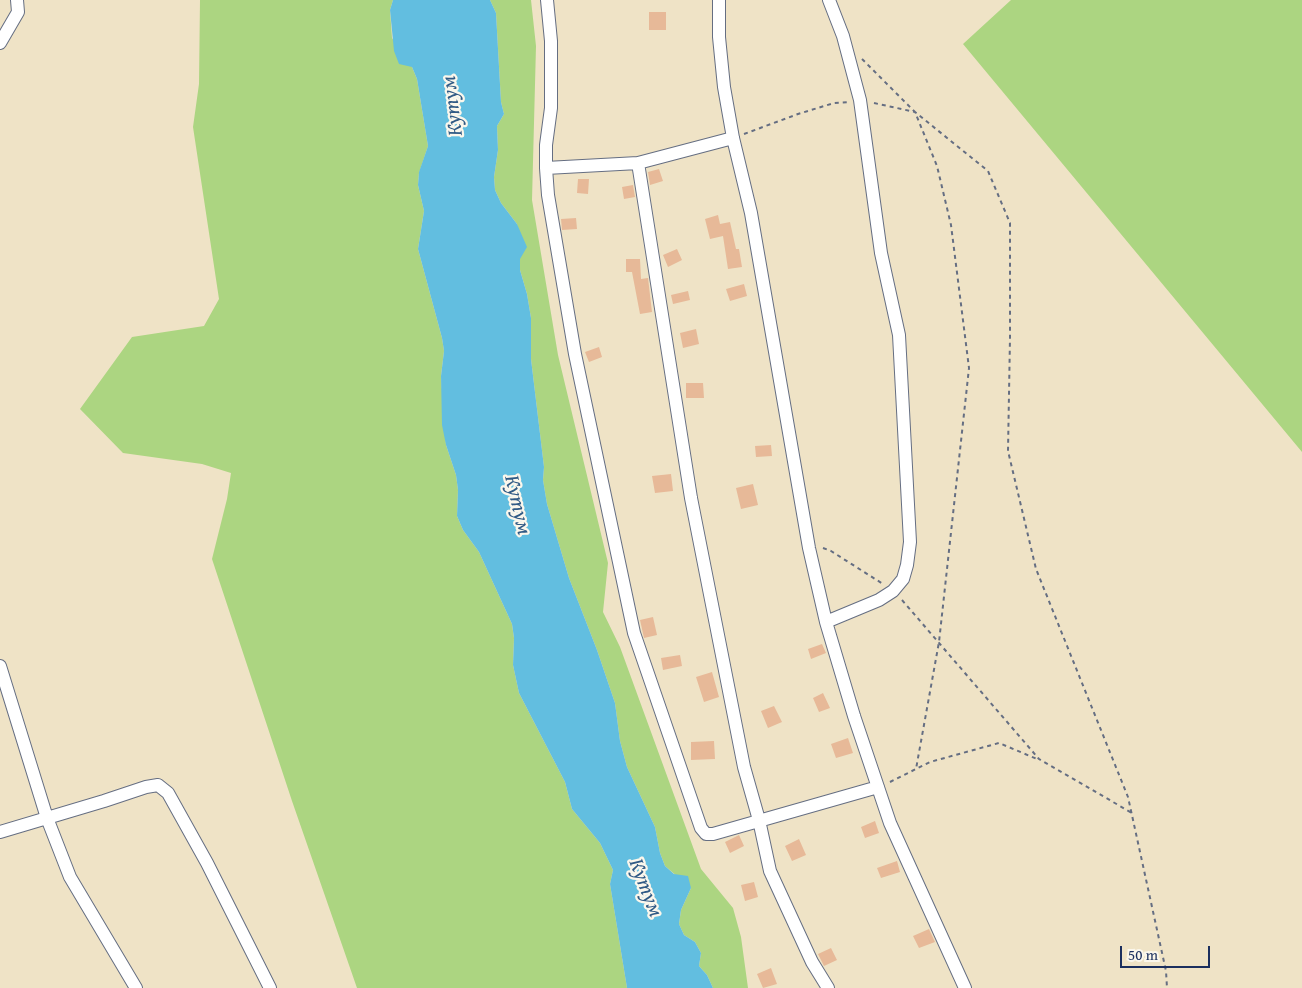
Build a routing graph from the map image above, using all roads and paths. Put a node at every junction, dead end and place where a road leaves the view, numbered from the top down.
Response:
1 (17, 0) edge
2 (548, 0) edge
3 (719, 0) edge
4 (829, 0) edge
5 (0, 43) edge
6 (859, 55) dead end
7 (860, 100) junction
8 (915, 112) junction
9 (733, 138) junction
10 (638, 163) junction
11 (546, 168) junction
12 (809, 548) junction
13 (893, 591) junction
14 (826, 622) junction
15 (939, 642) junction
16 (0, 666) edge
17 (1039, 759) junction
18 (1050, 764) dead end
19 (916, 769) junction
20 (878, 787) junction
21 (1132, 813) junction
22 (48, 818) junction
23 (759, 820) junction
24 (0, 832) edge
25 (136, 988) edge
26 (270, 988) edge
27 (828, 988) edge
28 (965, 988) edge
29 (1167, 988) edge

1 - 5 street
2 - 11 street
3 - 9 street
4 - 7 street
6 - 8 path
7 - 8 path
7 - 9 path
7 - 13 street
8 - 15 path
8 - 21 path
9 - 10 street
9 - 12 street
10 - 11 street
10 - 23 street
11 - 23 street
12 - 13 path
12 - 14 street
13 - 14 street
13 - 15 path
14 - 20 street
15 - 17 path
15 - 19 path
16 - 22 street
17 - 18 path
17 - 19 path
17 - 21 path
19 - 20 path
20 - 23 street
20 - 28 street
21 - 29 path
22 - 24 street
22 - 25 street
22 - 26 street
23 - 27 street

